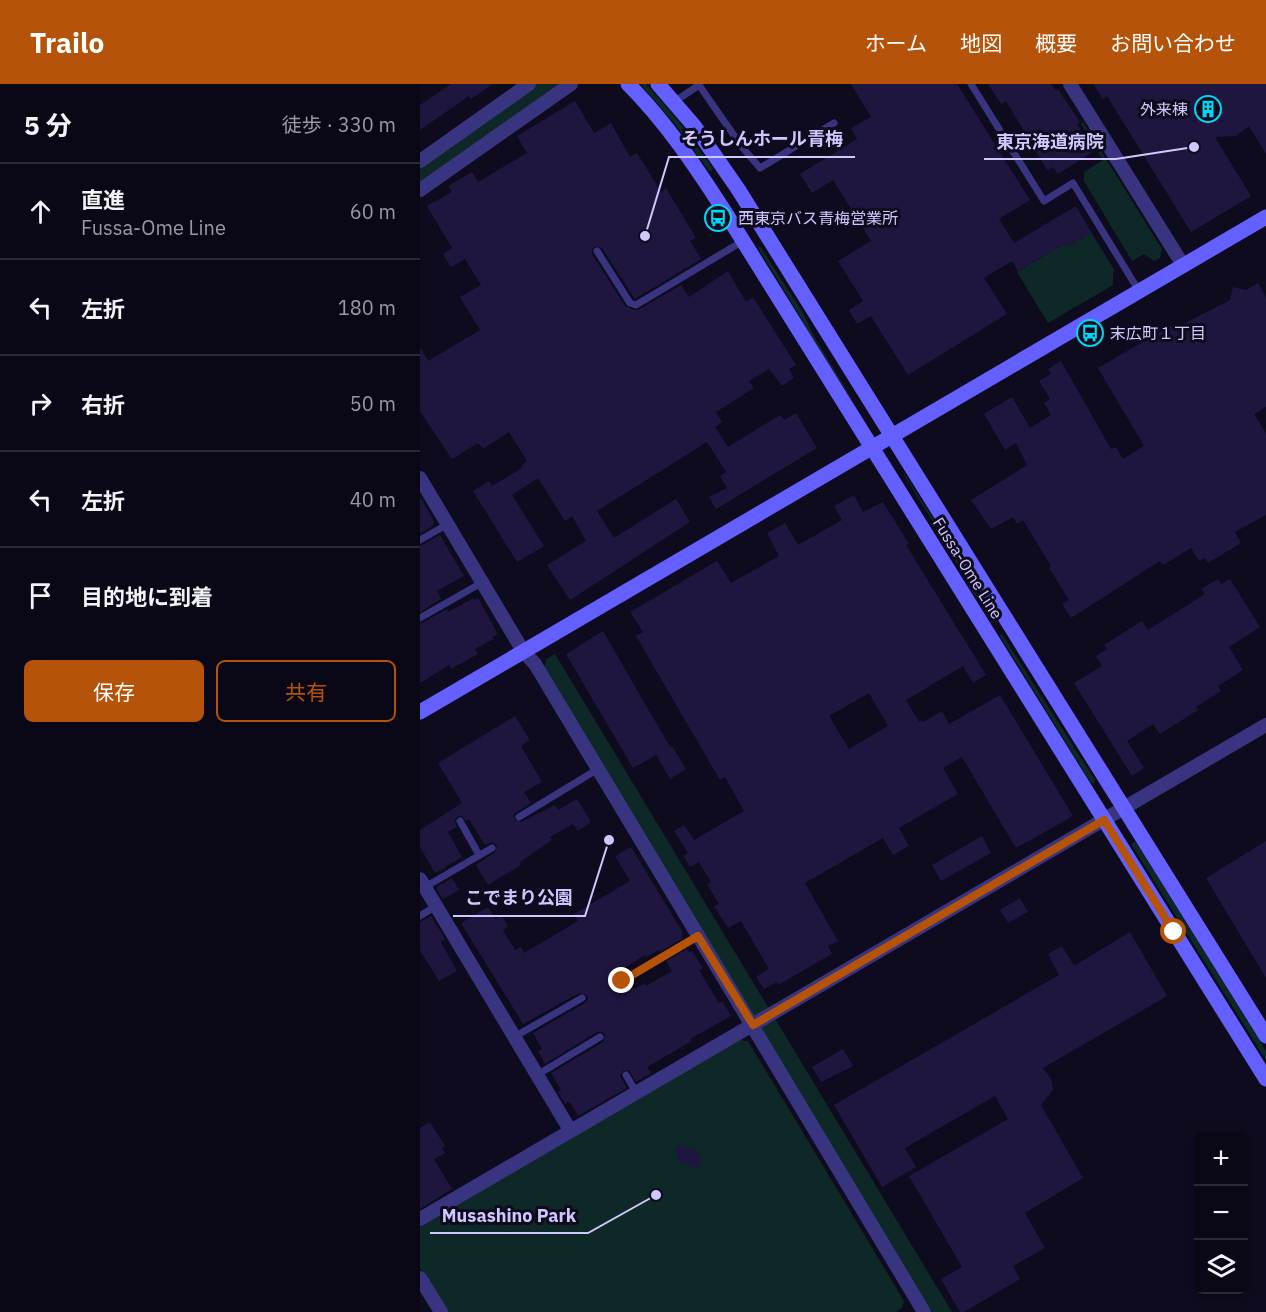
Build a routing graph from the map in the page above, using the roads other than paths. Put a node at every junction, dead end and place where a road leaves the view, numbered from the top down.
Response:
1 (529, 84) edge
2 (571, 84) edge
3 (628, 84) edge
4 (658, 84) edge
5 (971, 84) edge
6 (1070, 84) edge
7 (674, 102) junction
8 (834, 123) dead end
9 (420, 161) edge
10 (731, 179) junction
11 (420, 190) edge
12 (712, 192) junction
13 (1266, 217) edge
14 (765, 233) junction
15 (745, 243) junction
16 (597, 251) dead end
17 (1183, 265) junction
18 (1139, 291) junction
19 (892, 435) junction
20 (873, 447) junction
21 (420, 478) edge
22 (448, 524) junction
23 (420, 540) edge
24 (483, 582) junction
25 (420, 618) edge
26 (1008, 621) junction
27 (988, 633) junction
28 (523, 651) junction
29 (420, 712) edge
30 (1266, 725) edge
31 (598, 769) junction
32 (1124, 808) junction
33 (519, 817) dead end
34 (1104, 820) junction
35 (460, 821) dead end
36 (492, 848) dead end
37 (480, 855) junction
38 (422, 883) edge
39 (436, 906) junction
40 (420, 916) edge
41 (698, 936) junction
42 (622, 981) dead end
43 (582, 998) dead end
44 (753, 1025) junction
45 (1266, 1036) edge
46 (514, 1037) junction
47 (600, 1037) dead end
48 (537, 1075) junction
49 (626, 1075) dead end
50 (1266, 1079) edge
51 (636, 1092) junction
52 (570, 1130) junction
53 (420, 1219) edge
54 (420, 1278) edge
55 (918, 1310) edge
56 (441, 1312) edge

1 - 9 street
2 - 11 street
3 - 12 main road, Fussa-Ome Line
4 - 7 main road, Fussa-Ome Line
5 - 18 lane
6 - 17 street
7 - 8 lane
7 - 10 main road, Fussa-Ome Line
10 - 12 main road
10 - 14 main road, Fussa-Ome Line
12 - 15 main road, Fussa-Ome Line
13 - 17 main road
14 - 15 main road
14 - 19 main road, Fussa-Ome Line
15 - 16 lane
15 - 20 main road, Fussa-Ome Line
17 - 18 main road
18 - 19 main road
19 - 20 main road
19 - 26 main road, Fussa-Ome Line
20 - 27 main road, Fussa-Ome Line
20 - 28 main road
21 - 22 street
22 - 23 lane
22 - 24 street
24 - 25 lane
24 - 28 street
26 - 27 main road
26 - 32 main road, Fussa-Ome Line
27 - 34 main road, Fussa-Ome Line
28 - 29 main road
28 - 31 street
30 - 32 street
31 - 33 lane
31 - 41 street
32 - 34 street
32 - 45 main road, Fussa-Ome Line
34 - 44 street
34 - 50 main road, Fussa-Ome Line
35 - 37 lane
36 - 37 lane
37 - 38 lane
38 - 39 street
39 - 40 lane
39 - 46 street
41 - 42 lane
41 - 44 street
43 - 46 lane
44 - 51 street
44 - 55 street
46 - 48 street
47 - 48 lane
48 - 52 street
49 - 51 lane
51 - 52 street
52 - 53 street
54 - 56 street

